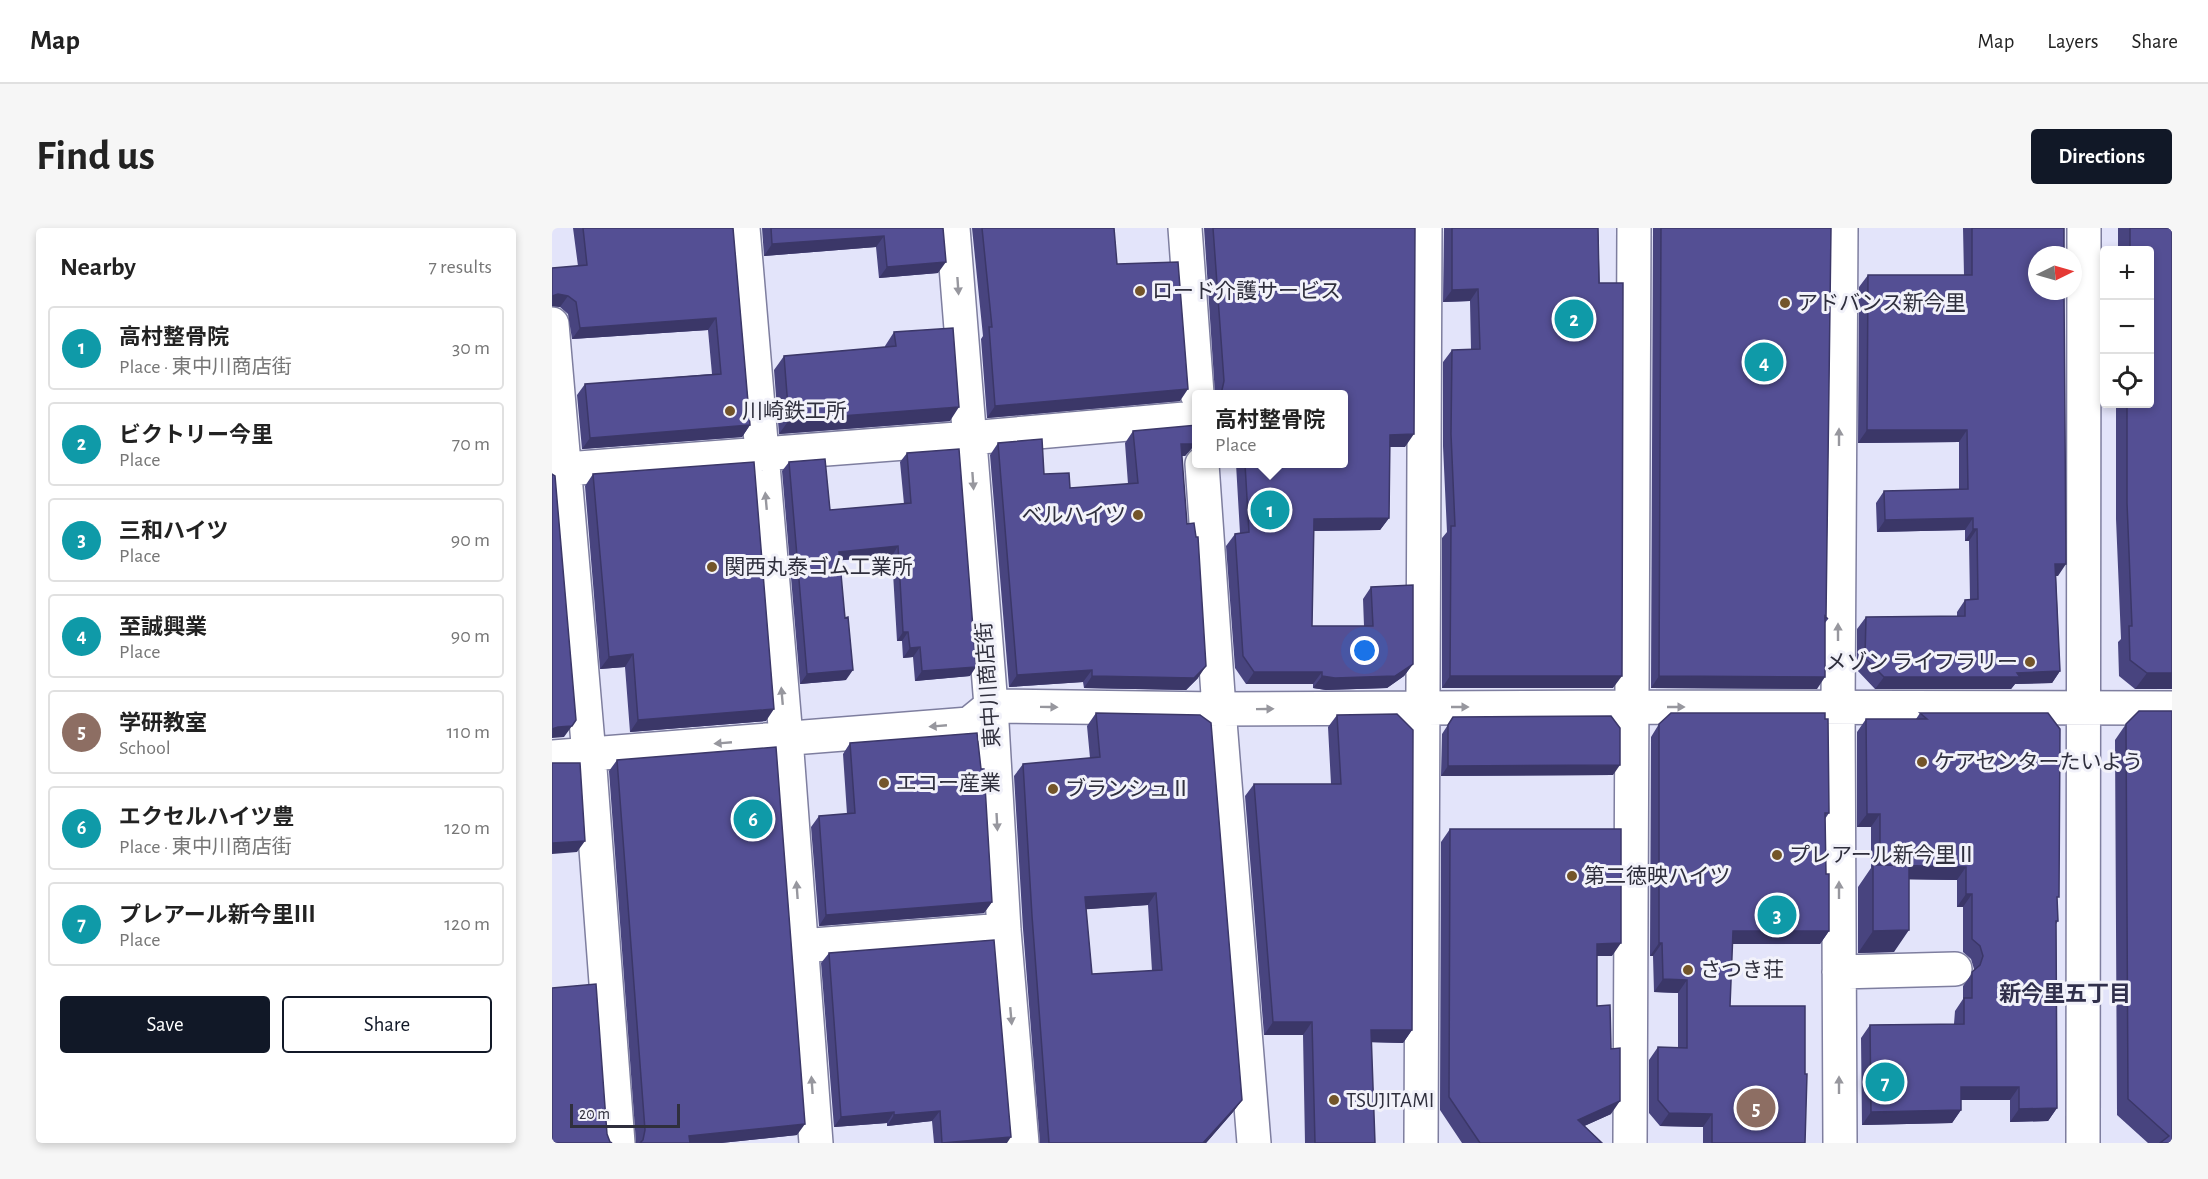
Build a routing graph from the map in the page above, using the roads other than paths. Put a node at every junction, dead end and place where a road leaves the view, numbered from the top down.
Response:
1 (743, 228) edge
2 (953, 228) edge
3 (1185, 228) edge
4 (1425, 228) edge
5 (1634, 228) edge
6 (1840, 228) edge
7 (2084, 228) edge
8 (552, 324) edge
9 (1197, 390) edge
10 (1192, 418) edge
11 (969, 438) junction
12 (762, 454) junction
13 (1202, 468) edge
14 (558, 470) edge
15 (991, 706) junction
16 (1632, 706) junction
17 (1424, 707) junction
18 (1838, 708) junction
19 (2172, 708) edge
20 (2083, 709) junction
21 (1219, 710) junction
22 (786, 738) junction
23 (589, 754) junction
24 (552, 757) edge
25 (1004, 930) junction
26 (801, 946) junction
27 (1955, 969) dead end
28 (1839, 972) junction
29 (618, 1143) edge
30 (816, 1143) edge
31 (1022, 1143) edge
32 (1254, 1143) edge
33 (1421, 1143) edge
34 (1630, 1143) edge
35 (1840, 1143) edge
36 (2083, 1143) edge

1 - 12 street
2 -> 11 street, 東中川商店街
3 - 9 street
4 - 17 street
5 - 16 street
18 -> 6 street
7 - 20 street
8 - 14 street
10 - 11 street
11 - 12 street
11 -> 15 street, 東中川商店街
12 - 14 street
22 -> 12 street
13 - 21 street
14 - 23 street
15 -> 21 street
15 -> 22 street
15 -> 25 street, 東中川商店街
17 -> 16 street
16 -> 18 street
16 - 34 street
21 -> 17 street
17 - 33 street
18 - 20 street
28 -> 18 street
19 - 20 street
20 - 36 street
21 - 32 street
22 -> 23 street
26 -> 22 street
23 - 24 street
23 - 29 street
25 - 26 street
25 -> 31 street, 東中川商店街
30 -> 26 street
27 - 28 street
35 -> 28 street

